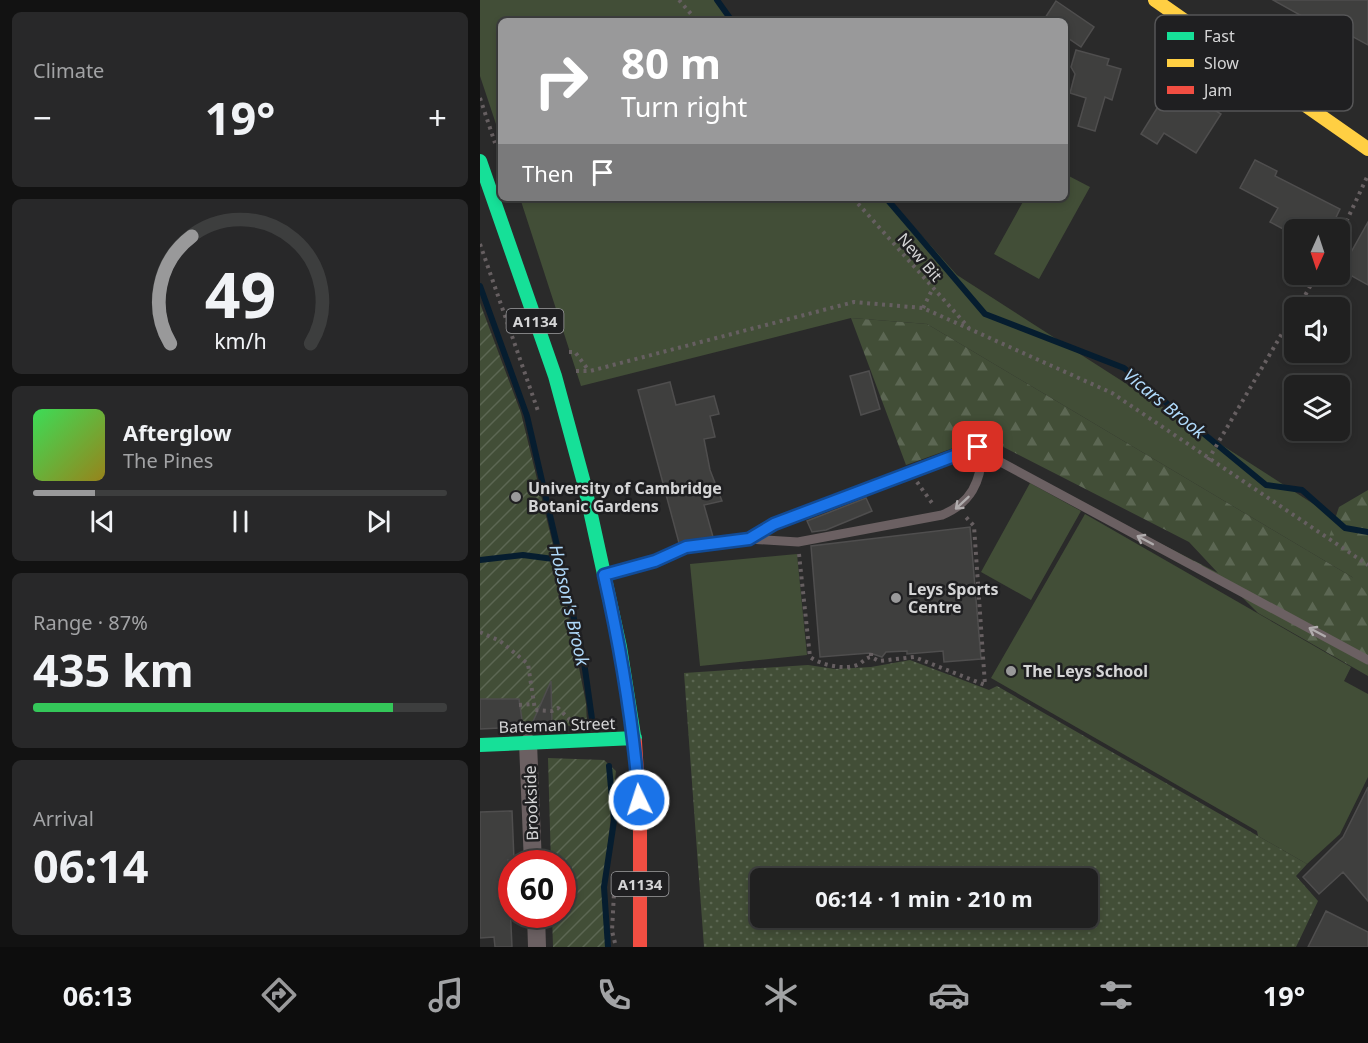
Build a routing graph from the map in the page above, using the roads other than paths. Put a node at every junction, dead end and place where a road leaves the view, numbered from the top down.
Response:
1 (1155, 0) edge
2 (1176, 15) edge
3 (1314, 111) edge
4 (1368, 149) edge
5 (480, 161) edge
6 (982, 452) junction
7 (749, 539) junction
8 (604, 575) junction
9 (1368, 660) edge
10 (635, 738) junction
11 (528, 743) junction
12 (480, 745) edge
13 (532, 850) edge
14 (536, 928) edge
15 (537, 947) edge
16 (640, 947) edge

1 - 2 main road
3 - 4 main road
5 - 8 main road, A1134
6 - 7 lane
6 -> 7 lane
9 -> 6 lane
7 - 8 lane
8 - 10 main road, A1134
10 - 11 main road, Bateman Street
10 - 16 main road, A1134
11 - 12 main road, Bateman Street
11 - 13 street, Brookside
14 - 15 street

